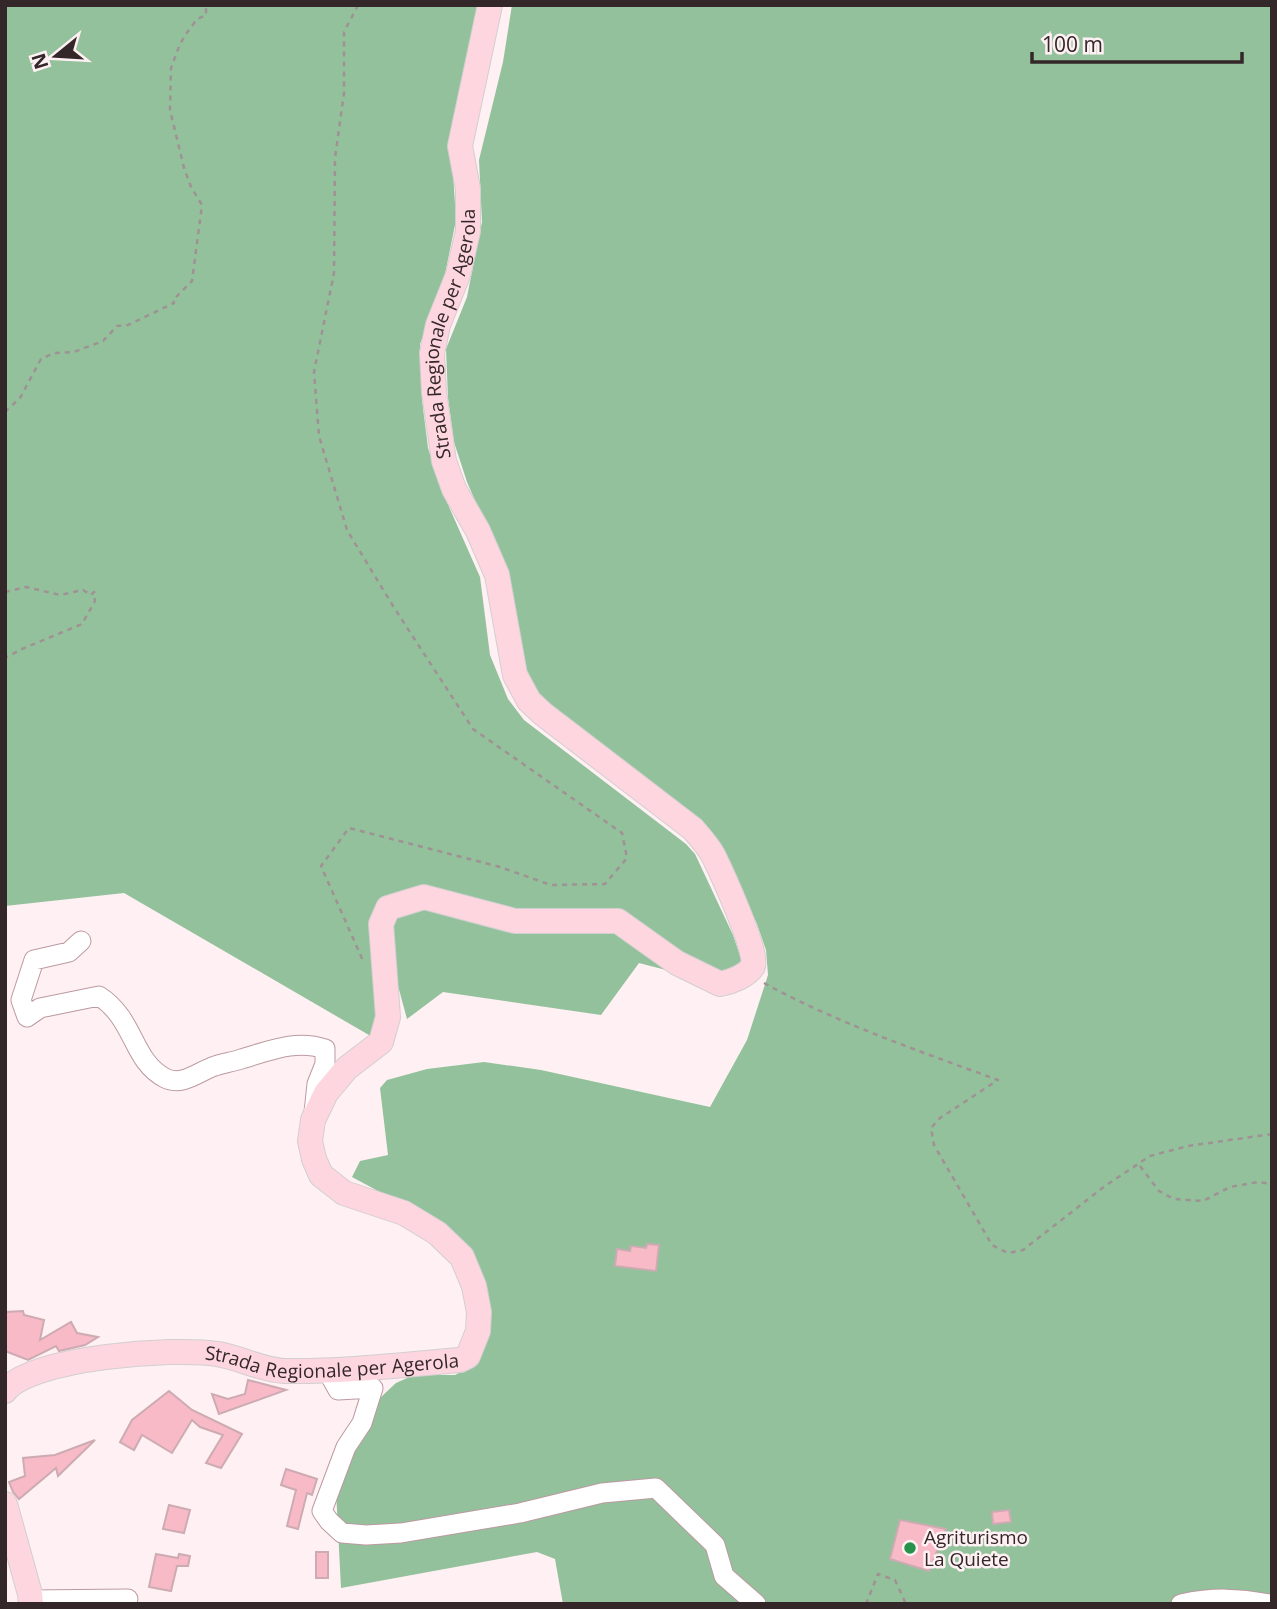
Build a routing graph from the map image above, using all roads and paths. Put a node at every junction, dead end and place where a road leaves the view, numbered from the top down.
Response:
1 (206, 5) edge
2 (358, 5) edge
3 (490, 5) edge
4 (5, 412) edge
5 (5, 592) edge
6 (5, 658) edge
7 (81, 941) dead end
8 (366, 967) dead end
9 (746, 973) junction
10 (313, 1120) junction
11 (1272, 1134) edge
12 (1139, 1165) junction
13 (1272, 1184) edge
14 (328, 1372) junction
15 (5, 1391) edge
16 (5, 1504) edge
17 (128, 1599) dead end
18 (31, 1602) edge
19 (756, 1604) edge
20 (866, 1604) edge
21 (906, 1604) edge
22 (1181, 1604) edge
23 (1270, 1604) edge

1 - 4 path
2 - 8 path
3 - 9 main road, Strada Regionale per Agerola
5 - 6 path
7 - 10 street
9 - 10 main road, Strada Regionale per Agerola
9 - 12 path
10 - 14 main road, Strada Regionale per Agerola
11 - 12 path
12 - 13 path
14 - 15 main road, Strada Regionale per Agerola
14 - 19 street
16 - 18 main road
17 - 18 street
20 - 21 path
22 - 23 street

